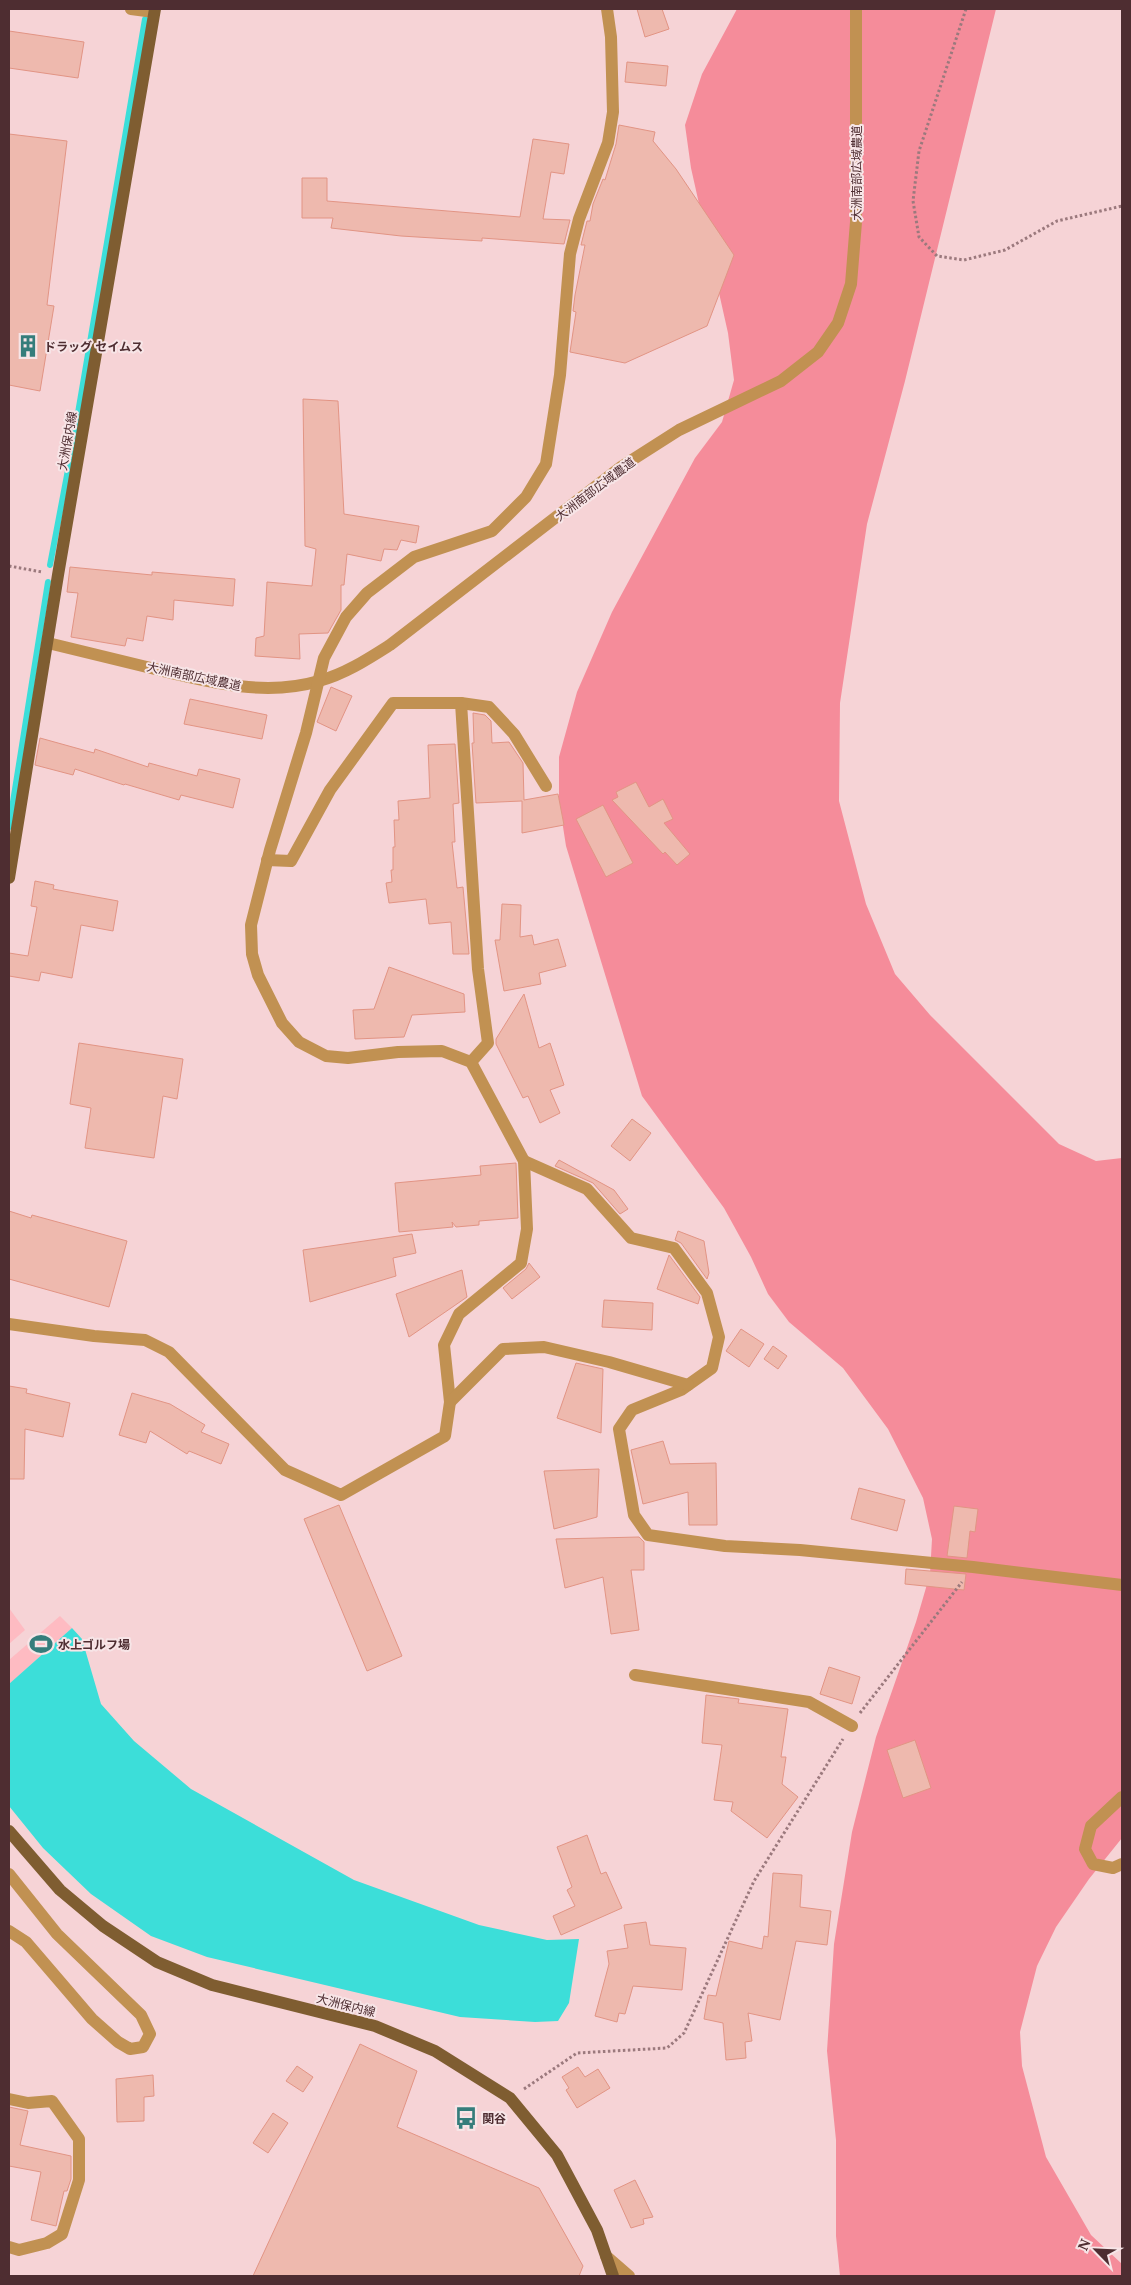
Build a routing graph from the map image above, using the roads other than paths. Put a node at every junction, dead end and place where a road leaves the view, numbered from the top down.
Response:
1 (131, 9) edge
2 (607, 9) edge
3 (856, 9) edge
4 (155, 10) edge
5 (48, 643) junction
6 (319, 682) junction
7 (461, 703) junction
8 (546, 786) dead end
9 (267, 860) junction
10 (9, 878) edge
11 (471, 1062) junction
12 (524, 1161) junction
13 (9, 1324) edge
14 (688, 1385) junction
15 (450, 1402) junction
16 (1122, 1585) edge
17 (635, 1675) dead end
18 (852, 1726) road end
19 (1122, 1797) edge
20 (9, 1831) edge
21 (1122, 1864) edge
22 (9, 1874) edge
23 (9, 1931) edge
24 (9, 2100) edge
25 (9, 2247) edge
26 (606, 2256) junction
27 (613, 2276) edge
28 (629, 2276) edge

1 - 4 street
2 - 6 street
3 - 6 street, 大洲南部広域農道
4 - 5 main road, 大洲保内線
5 - 6 street, 大洲南部広域農道
5 - 10 main road, 大洲保内線
6 - 9 street
7 - 8 street
7 - 9 street
7 - 11 street
9 - 11 street
11 - 12 street
12 - 14 street
12 - 15 street
13 - 15 street
14 - 15 street
14 - 16 street
17 - 18 street
19 - 21 street
20 - 26 main road, 大洲保内線
22 - 23 street
24 - 25 street
26 - 27 main road, 大洲保内線
26 - 28 street

